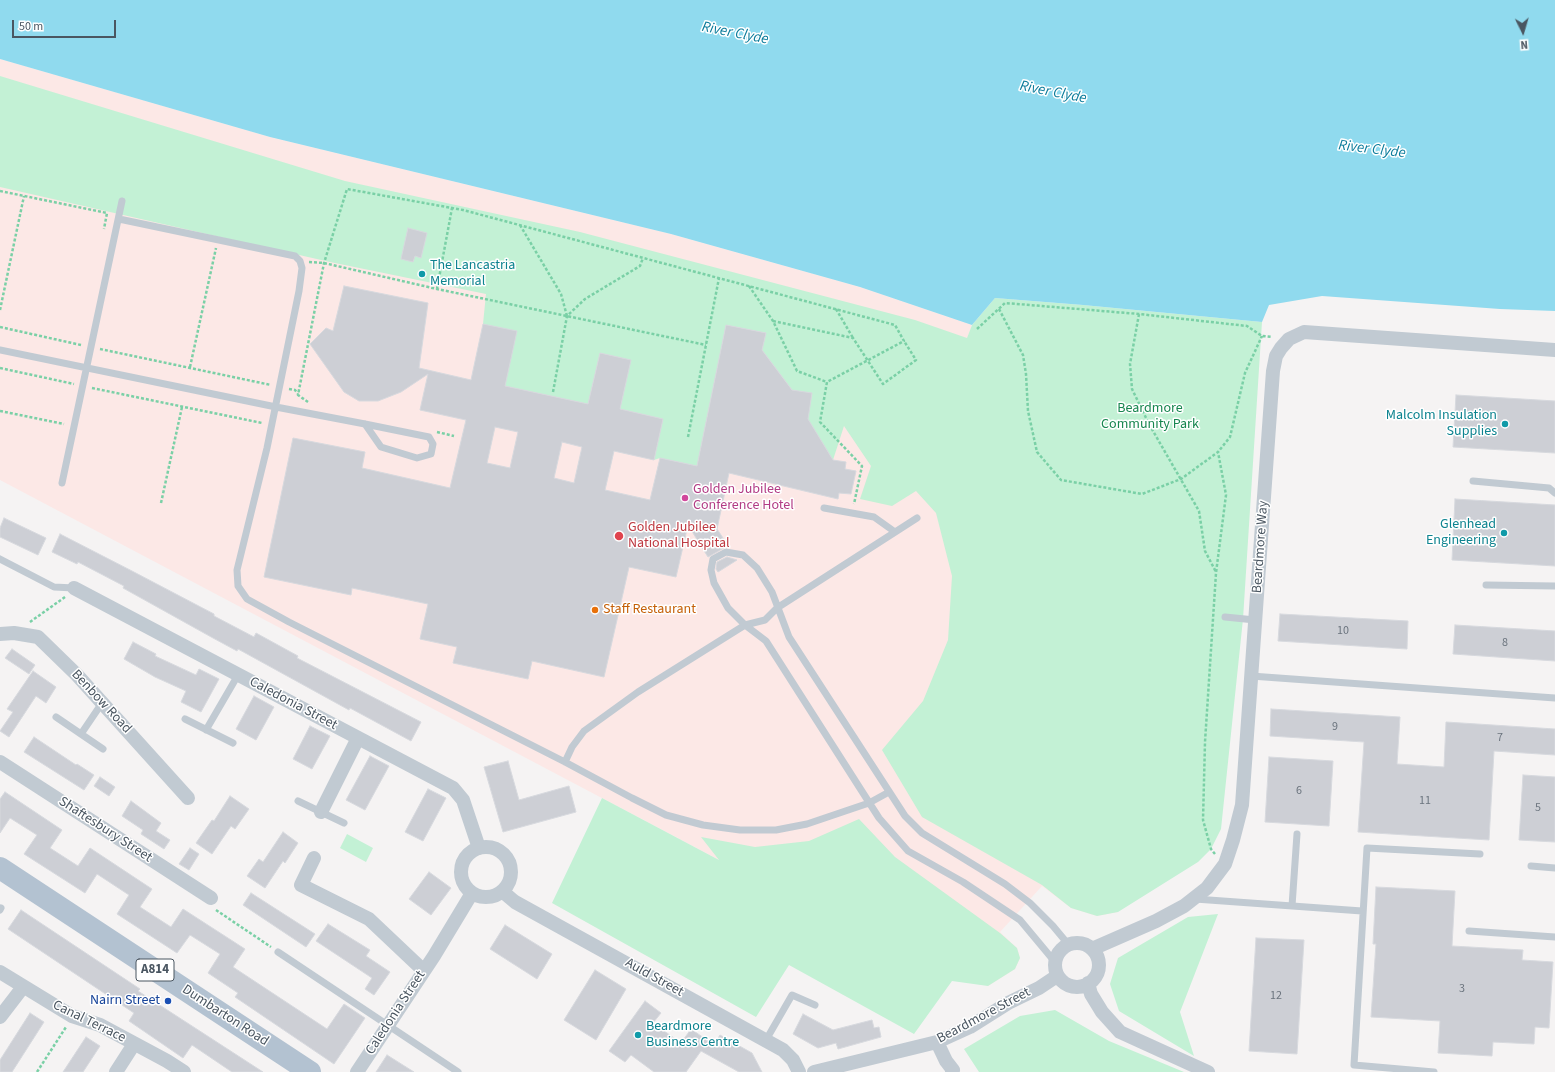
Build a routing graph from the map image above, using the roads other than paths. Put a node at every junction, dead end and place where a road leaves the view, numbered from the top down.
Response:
1 (122, 201) dead end
2 (119, 219) junction
3 (0, 350) edge
4 (1555, 350) edge
5 (87, 367) junction
6 (276, 407) junction
7 (365, 424) junction
8 (1473, 481) dead end
9 (62, 482) dead end
10 (1555, 493) edge
11 (824, 508) dead end
12 (917, 518) dead end
13 (895, 532) junction
14 (0, 559) edge
15 (1486, 585) dead end
16 (1555, 586) edge
17 (74, 588) joint
18 (777, 608) junction
19 (1225, 617) dead end
20 (1255, 620) junction
21 (745, 624) junction
22 (0, 634) edge
23 (238, 675) junction
24 (1251, 676) junction
25 (1555, 698) edge
26 (102, 703) junction
27 (56, 717) dead end
28 (185, 719) dead end
29 (206, 730) junction
30 (81, 734) junction
31 (358, 738) junction
32 (233, 743) dead end
33 (103, 749) dead end
34 (0, 762) edge
35 (565, 762) junction
36 (889, 792) junction
37 (188, 798) dead end
38 (298, 801) dead end
39 (869, 803) junction
40 (321, 812) junction
41 (344, 823) dead end
42 (1297, 834) dead end
43 (479, 848) junction
44 (1480, 854) dead end
45 (314, 858) dead end
46 (1531, 866) dead end
47 (0, 868) edge
48 (1555, 868) edge
49 (502, 891) junction
50 (472, 893) junction
51 (210, 898) road end
52 (1193, 899) junction
53 (1292, 906) junction
54 (1362, 911) junction
55 (1469, 931) dead end
56 (1555, 937) edge
57 (1068, 944) junction
58 (1092, 949) junction
59 (278, 952) road end
60 (1056, 969) junction
61 (424, 971) junction
62 (0, 972) edge
63 (1088, 984) junction
64 (23, 987) junction
65 (815, 1005) dead end
66 (0, 1017) edge
67 (388, 1026) junction
68 (766, 1040) junction
69 (937, 1042) junction
70 (134, 1044) junction
71 (305, 1071) edge
72 (954, 1071) edge
73 (116, 1072) edge
74 (184, 1072) edge
75 (357, 1072) edge
76 (458, 1072) edge
77 (799, 1072) edge
78 (814, 1072) edge
79 (1208, 1072) edge
80 (1434, 1072) edge

1 - 2 lane
2 - 5 lane
2 - 6 lane
3 - 5 lane
4 - 20 street, Beardmore Way
5 - 6 lane
5 - 9 lane
6 - 7 lane
6 - 35 lane
7 - 7 lane
8 - 10 lane
11 - 13 lane
12 - 13 lane
13 - 18 lane
14 - 17 lane
15 - 16 lane
17 - 23 street, Caledonia Street
18 - 21 lane
18 - 21 lane
18 - 36 lane
19 - 20 lane
20 - 24 street, Beardmore Way
21 - 35 lane
21 - 39 lane
22 - 26 street, Benbow Road
23 - 29 lane
23 - 31 street, Caledonia Street
24 - 25 lane
24 - 52 street, Beardmore Way
26 - 30 lane
26 - 37 street, Benbow Road
27 - 30 lane
28 - 29 lane
29 - 32 lane
30 - 33 lane
31 - 40 street
31 - 43 street, Caledonia Street
34 - 51 street, Shaftesbury Street
35 - 39 lane
36 - 39 lane
36 - 57 lane
38 - 40 lane
39 - 60 lane
40 - 41 lane
42 - 53 lane
43 - 49 street
43 - 50 street
44 - 54 lane
45 - 61 street
46 - 48 lane
47 - 71 main road, Dumbarton Road / A814
49 - 50 street
49 - 68 street, Auld Street
50 - 61 street, Caledonia Street
52 - 53 lane
52 - 58 street, Beardmore Way
53 - 54 lane
54 - 80 lane
55 - 56 lane
57 - 58 street
57 - 60 street
58 - 63 street
59 - 67 lane
60 - 63 street
60 - 69 street, Beardmore Street
61 - 67 street, Caledonia Street
62 - 64 street, Canal Terrace
63 - 79 street
64 - 66 street
64 - 70 street, Canal Terrace
65 - 68 lane
67 - 75 street, Caledonia Street
67 - 76 lane
68 - 77 street, Auld Street
69 - 72 street
69 - 78 street, Beardmore Street
70 - 73 street, Canal Terrace
70 - 74 street, Canal Terrace

